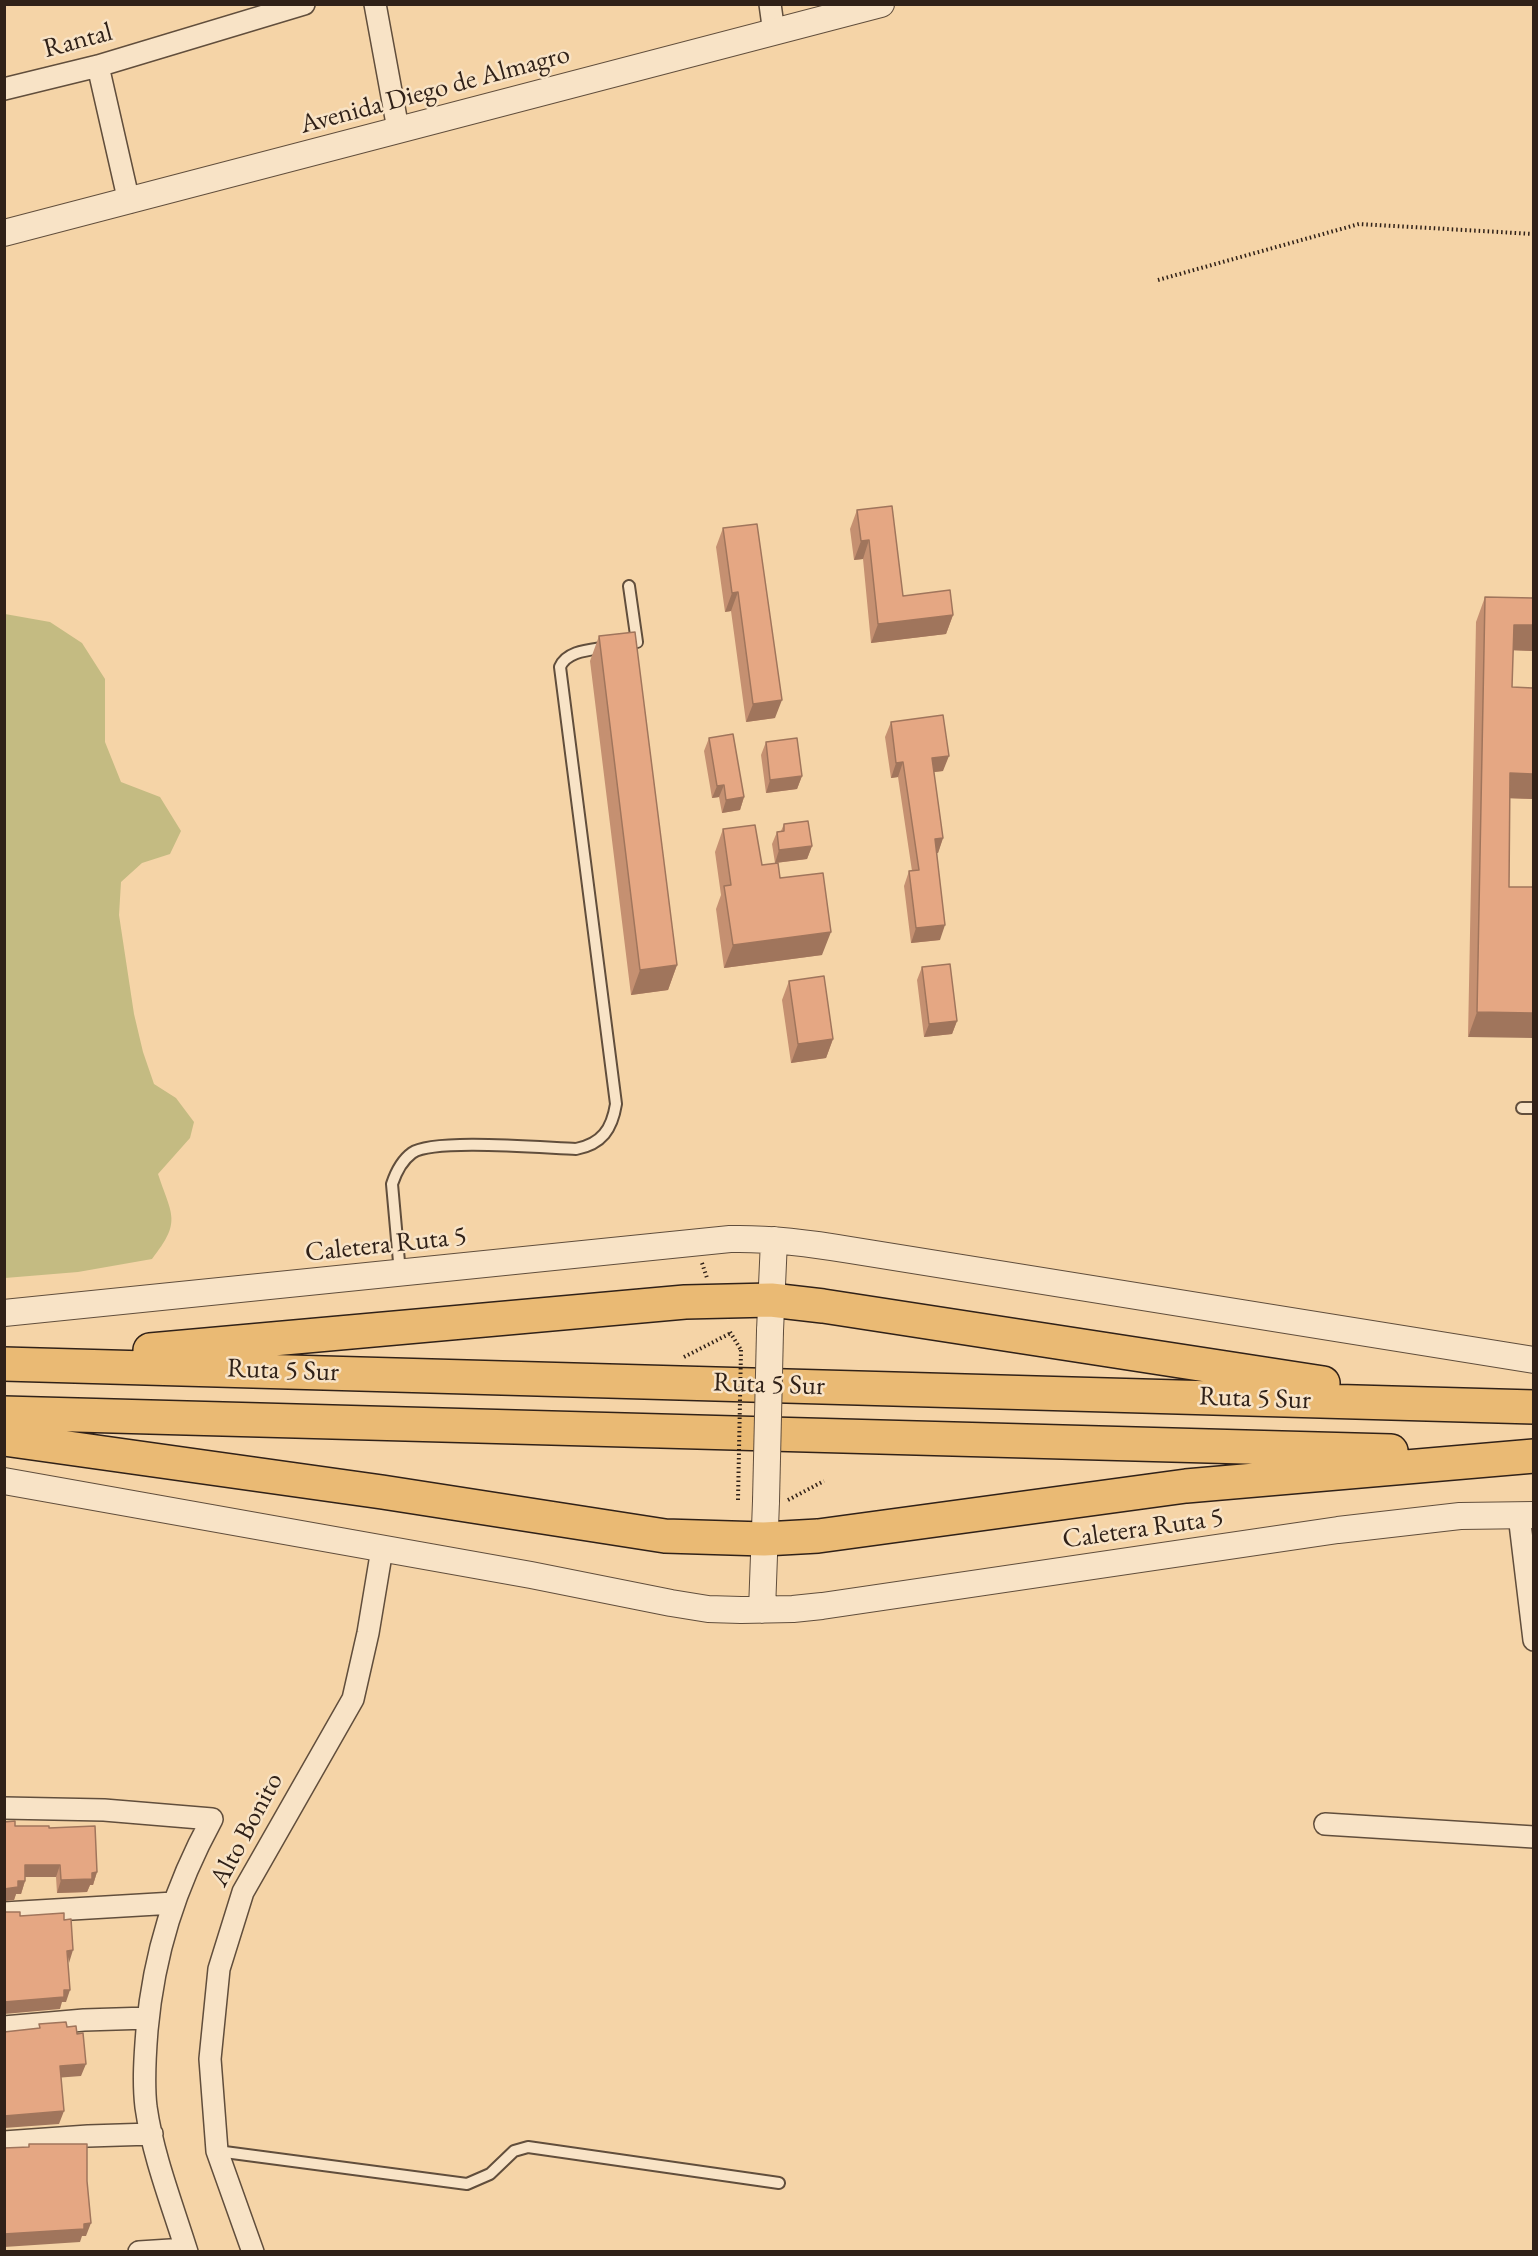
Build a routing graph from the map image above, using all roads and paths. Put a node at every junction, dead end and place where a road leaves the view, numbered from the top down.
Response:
1 (304, 4) edge
2 (375, 4) edge
3 (770, 4) edge
4 (881, 4) edge
5 (774, 33) junction
6 (98, 66) junction
7 (4, 89) edge
8 (398, 129) junction
9 (129, 202) junction
10 (4, 233) edge
11 (1533, 234) edge
12 (1158, 280) dead end
13 (629, 586) dead end
14 (774, 1239) junction
15 (400, 1274) junction
16 (4, 1313) edge
17 (770, 1316) junction
18 (731, 1333) dead end
19 (717, 1340) dead end
20 (741, 1350) dead end
21 (1533, 1360) edge
22 (4, 1363) edge
23 (1464, 1405) junction
24 (1533, 1407) edge
25 (4, 1413) edge
26 (4, 1439) edge
27 (1533, 1455) edge
28 (4, 1481) edge
29 (824, 1481) dead end
30 (738, 1500) dead end
31 (777, 1501) junction
32 (1526, 1515) edge
33 (764, 1539) junction
34 (382, 1549) junction
35 (762, 1610) junction
36 (1533, 1640) edge
37 (4, 1808) edge
38 (1325, 1824) dead end
39 (1533, 1837) edge
40 (174, 1903) junction
41 (4, 1913) edge
42 (148, 2018) junction
43 (4, 2027) edge
44 (152, 2134) junction
45 (4, 2142) edge
46 (217, 2151) junction
47 (779, 2183) dead end
48 (187, 2250) edge
49 (139, 2252) edge
50 (253, 2252) edge

1 - 6 street, Rantal
2 - 8 street
3 - 5 street
4 - 5 street, Avenida Diego de Almagro
5 - 8 street, Avenida Diego de Almagro
6 - 7 street, Rantal
6 - 9 street
8 - 9 street, Avenida Diego de Almagro
9 - 10 street, Avenida Diego de Almagro
11 - 12 path
13 - 15 lane
14 - 15 street, Caletera Ruta 5
14 - 17 street
14 - 21 street, Caletera Ruta 5
15 - 16 street, Caletera Ruta 5
17 - 22 highway
17 - 23 highway
17 - 31 street, bridge
18 - 19 path
20 - 30 path, bridge
22 - 23 highway, Ruta 5 Sur
23 - 24 highway, Ruta 5 Sur
25 - 27 highway, Ruta 5 Sur
26 - 33 highway
27 - 33 highway
28 - 34 street, Caletera Ruta 5
29 - 31 path
31 - 33 street
32 - 35 street, Caletera Ruta 5
32 - 36 street
33 - 35 street
34 - 35 street, Caletera Ruta 5
34 - 46 street, Alto Bonito
37 - 40 street
38 - 39 street
40 - 41 street
40 - 42 street
42 - 43 street
42 - 44 street
44 - 45 street
44 - 48 street
46 - 47 lane
46 - 50 street, Alto Bonito
48 - 49 street

